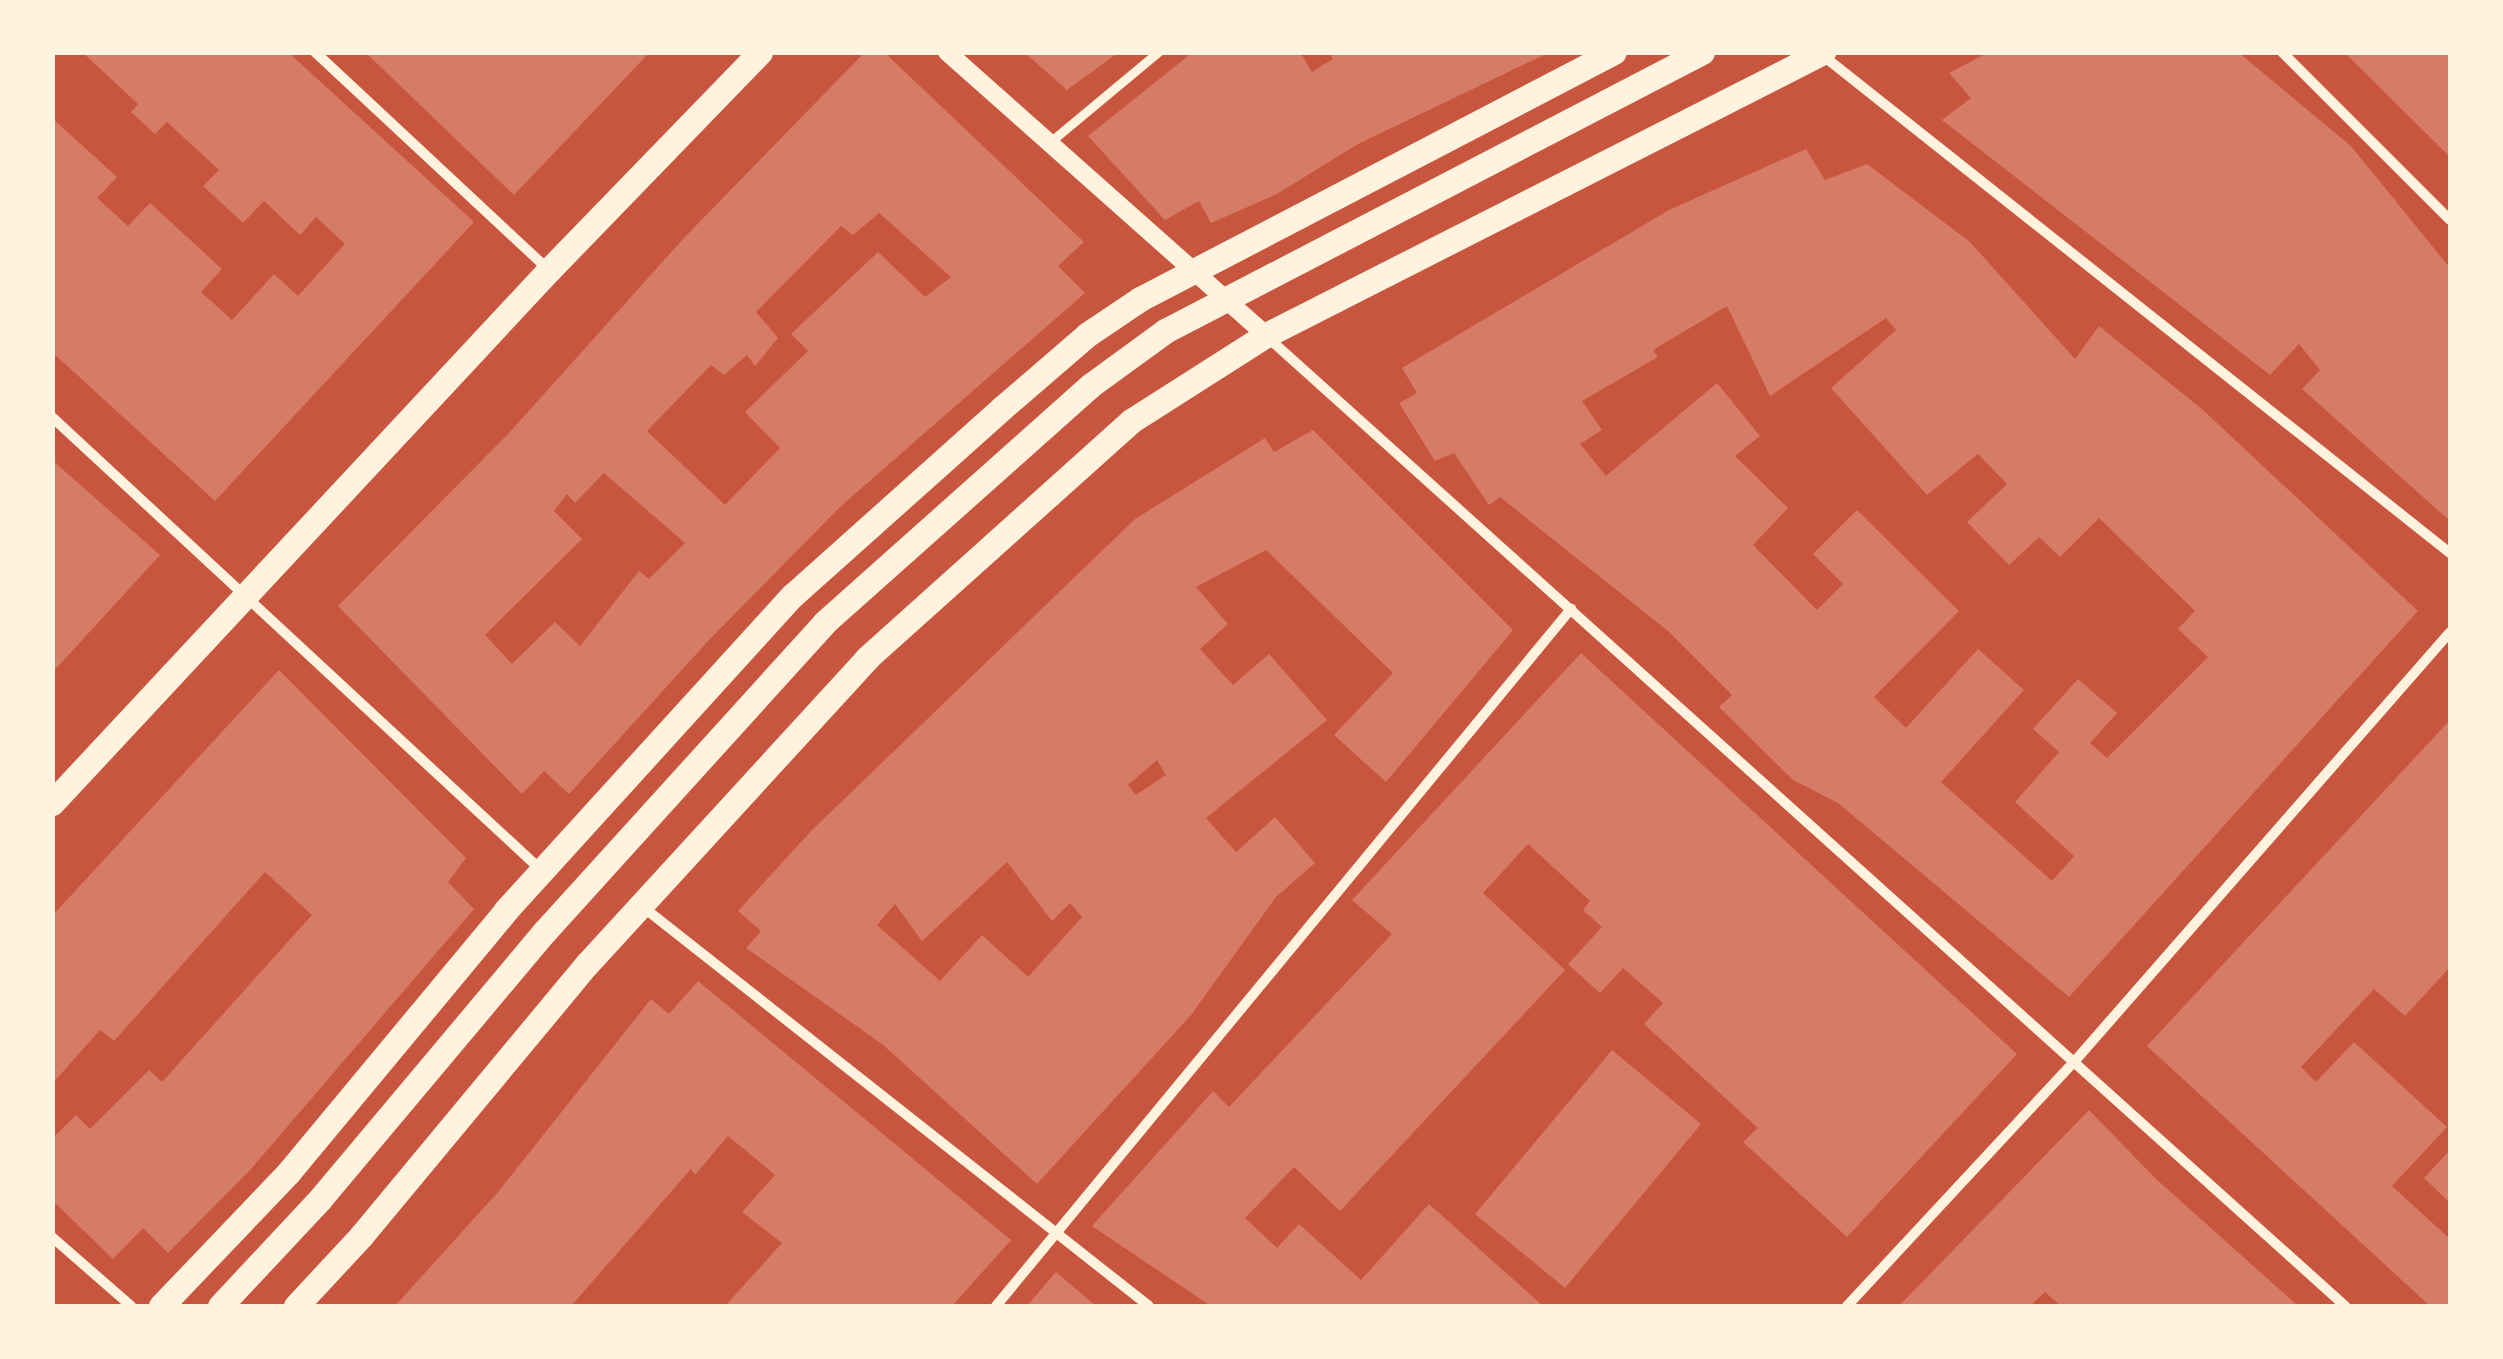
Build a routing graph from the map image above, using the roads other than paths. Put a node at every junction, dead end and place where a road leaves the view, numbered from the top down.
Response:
1 (315, 52) edge
2 (760, 52) edge
3 (947, 52) edge
4 (1158, 52) edge
5 (1614, 52) edge
6 (1702, 52) edge
7 (2282, 52) edge
8 (1822, 53) edge
9 (1050, 142) junction
10 (2450, 220) edge
11 (549, 270) junction
12 (1193, 270) junction
13 (1225, 298) junction
14 (1266, 335) junction
15 (52, 417) edge
16 (2450, 553) edge
17 (245, 596) junction
18 (1571, 609) junction
19 (2450, 632) edge
20 (52, 803) edge
21 (542, 871) junction
22 (642, 906) junction
23 (2074, 1062) junction
24 (1058, 1232) junction
25 (52, 1238) edge
26 (132, 1306) edge
27 (162, 1306) edge
28 (220, 1306) edge
29 (296, 1306) edge
30 (996, 1306) edge
31 (1149, 1306) edge
32 (1847, 1306) edge
33 (2345, 1306) edge

1 - 11 street
2 - 11 main road
3 - 9 street
4 - 9 street
5 - 12 main road
6 - 13 main road
7 - 10 street
8 - 14 main road
8 - 16 street
9 - 12 street
11 - 17 main road
12 - 13 street
12 - 21 main road
13 - 14 street
13 - 28 main road
14 - 18 street
14 - 22 main road
15 - 17 street
17 - 20 main road
17 - 21 street
18 - 23 street
18 - 24 street
19 - 23 street
21 - 27 main road
22 - 24 street
22 - 29 main road
23 - 32 street
23 - 33 street
24 - 30 street
24 - 31 street
25 - 26 street

